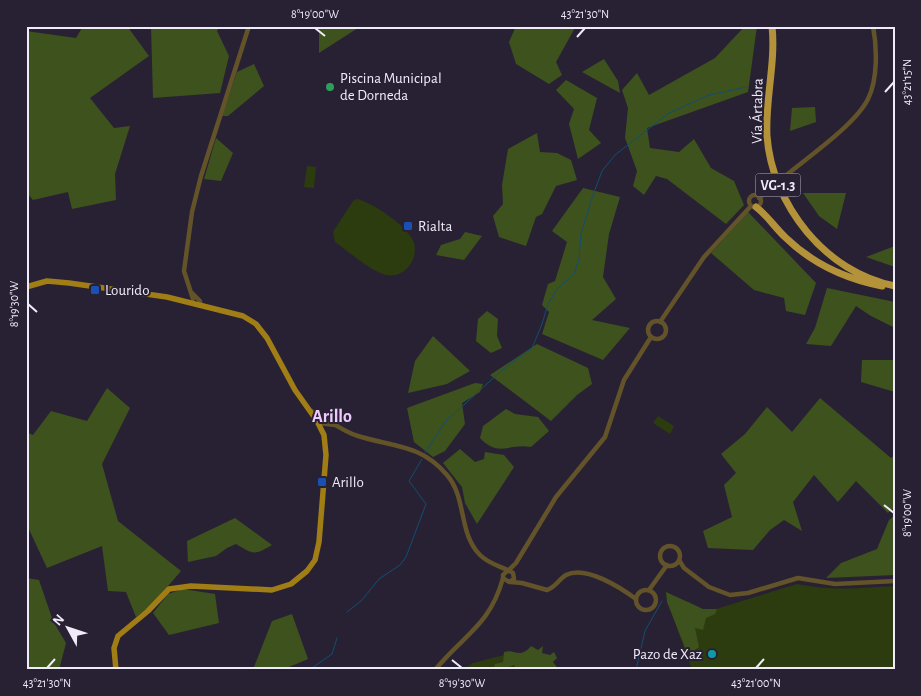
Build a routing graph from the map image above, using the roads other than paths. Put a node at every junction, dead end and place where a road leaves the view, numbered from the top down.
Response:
1 (249, 26) edge
2 (772, 26) edge
3 (873, 26) edge
4 (784, 177) dead end
5 (772, 187) dead end
6 (759, 198) junction
7 (753, 206) junction
8 (26, 287) edge
9 (895, 287) edge
10 (194, 300) junction
11 (660, 322) junction
12 (651, 337) junction
13 (309, 411) junction
14 (324, 417) junction
15 (318, 422) junction
16 (326, 424) junction
17 (339, 426) junction
18 (324, 435) junction
19 (677, 562) junction
20 (516, 563) junction
21 (665, 564) junction
22 (495, 566) junction
23 (507, 571) junction
24 (514, 575) junction
25 (503, 577) junction
26 (895, 581) edge
27 (509, 582) junction
28 (522, 583) junction
29 (500, 590) junction
30 (651, 592) junction
31 (637, 596) junction
32 (116, 670) edge
33 (434, 670) edge

1 - 10 street
2 - 9 highway, Vía Ártabra / VG-1.3
3 - 4 street
5 - 6 street
6 - 7 street
6 - 7 street
7 - 9 highway
7 - 11 street
8 - 10 main road
10 - 13 main road
11 - 12 street
11 - 12 street
12 - 20 street
13 - 14 street
13 - 15 main road
14 - 15 street
14 - 16 street
14 - 17 street
15 - 16 street
15 - 18 main road
16 - 17 street
16 - 18 street
17 - 22 street
18 - 32 main road
19 - 21 street
19 - 21 street
19 - 26 street
20 - 23 street
20 - 24 street
21 - 30 street
22 - 23 street
22 - 25 street
23 - 24 street
23 - 25 street
24 - 27 street
24 - 28 street
25 - 27 street
25 - 29 street
27 - 28 street
27 - 29 street
28 - 31 street
29 - 33 street
30 - 31 street
30 - 31 street

